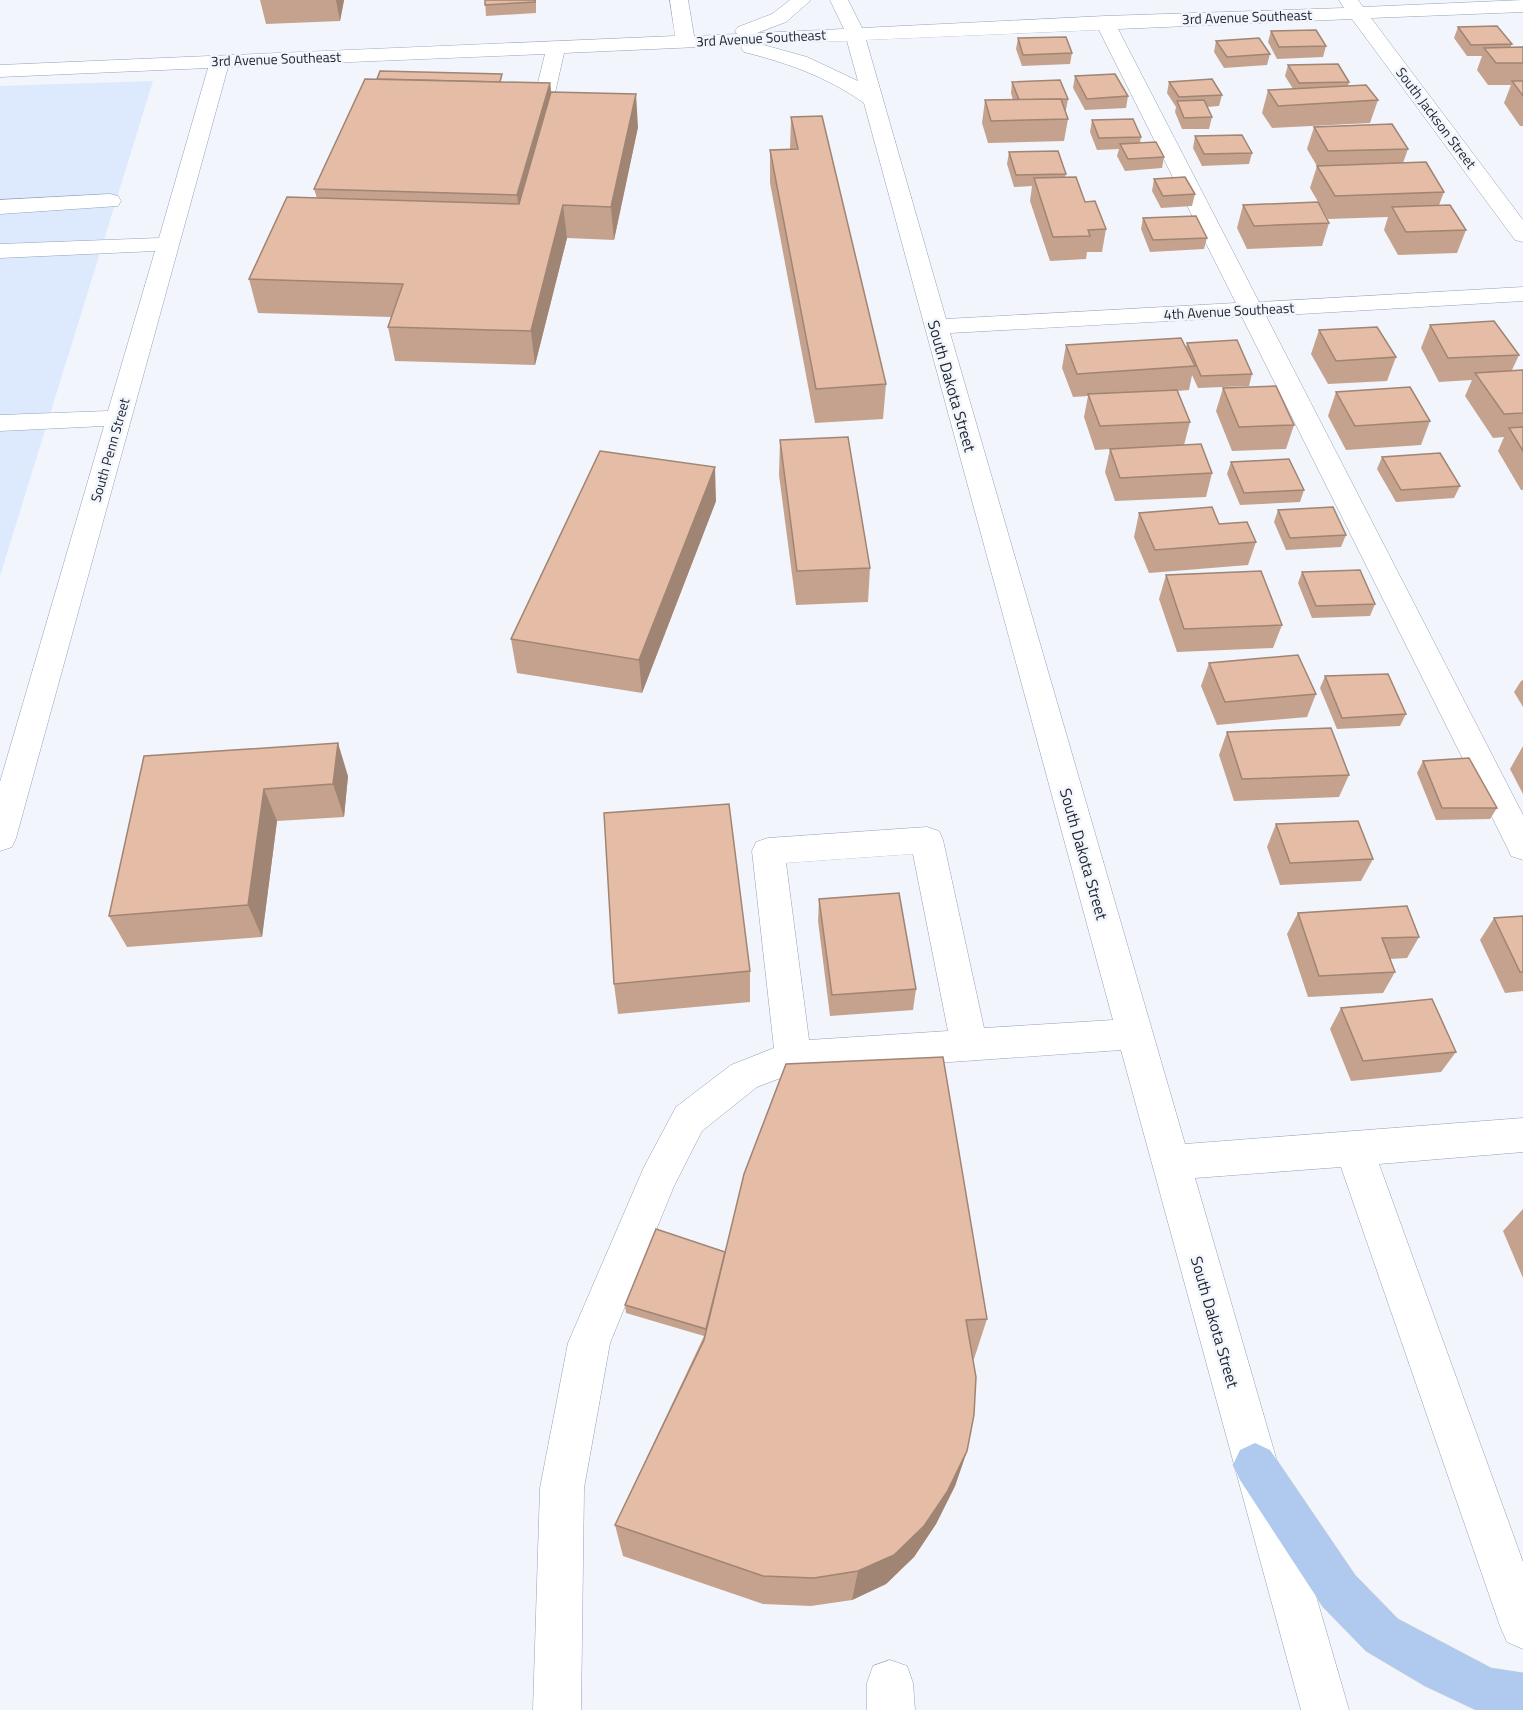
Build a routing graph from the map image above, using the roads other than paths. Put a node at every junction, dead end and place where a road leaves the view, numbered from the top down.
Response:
1 (802, 0) edge
2 (839, 0) edge
3 (1121, 0) edge
4 (684, 1) edge
5 (1353, 6) edge
6 (1523, 6) edge
7 (1132, 21) junction
8 (1106, 22) junction
9 (855, 33) junction
10 (691, 41) junction
11 (556, 47) junction
12 (220, 62) junction
13 (0, 71) edge
14 (873, 100) junction
15 (540, 115) edge
16 (110, 201) dead end
17 (0, 207) edge
18 (1523, 236) edge
19 (168, 244) junction
20 (0, 251) edge
21 (1523, 294) edge
22 (1252, 310) junction
23 (936, 327) junction
24 (119, 418) junction
25 (0, 423) edge
26 (0, 838) edge
27 (1523, 847) edge
28 (1134, 1034) junction
29 (969, 1044) junction
30 (793, 1057) junction
31 (1523, 1135) edge
32 (1354, 1148) junction
33 (1170, 1163) junction
34 (1255, 1465) junction
35 (1523, 1626) edge
36 (1523, 1697) edge
37 (557, 1710) edge
38 (1325, 1710) edge

1 - 10 street
2 - 9 street, South Dakota Street
3 - 7 street
4 - 10 street
5 - 6 street, 3rd Avenue Southeast
5 - 7 street, 3rd Avenue Southeast
5 - 18 street, South Jackson Street
7 - 8 street, 3rd Avenue Southeast
8 - 9 street, 3rd Avenue Southeast
8 - 22 street
9 - 10 street, 3rd Avenue Southeast
9 - 14 street, South Dakota Street
10 - 11 street, 3rd Avenue Southeast
10 - 14 street
11 - 12 street, 3rd Avenue Southeast
11 - 15 street
12 - 13 street, 3rd Avenue Southeast
12 - 19 street, South Penn Street
14 - 23 street, South Dakota Street
16 - 17 street
19 - 20 street
19 - 24 street, South Penn Street
21 - 22 street, 4th Avenue Southeast
22 - 23 street, 4th Avenue Southeast
22 - 27 street
23 - 28 street, South Dakota Street
24 - 25 street
24 - 26 street, South Penn Street
28 - 29 street
28 - 33 street, South Dakota Street
29 - 30 street
29 - 30 street
30 - 37 street
31 - 32 street
32 - 33 street
32 - 35 street
33 - 34 street, South Dakota Street
34 - 36 highway
34 - 38 street, South Dakota Street

